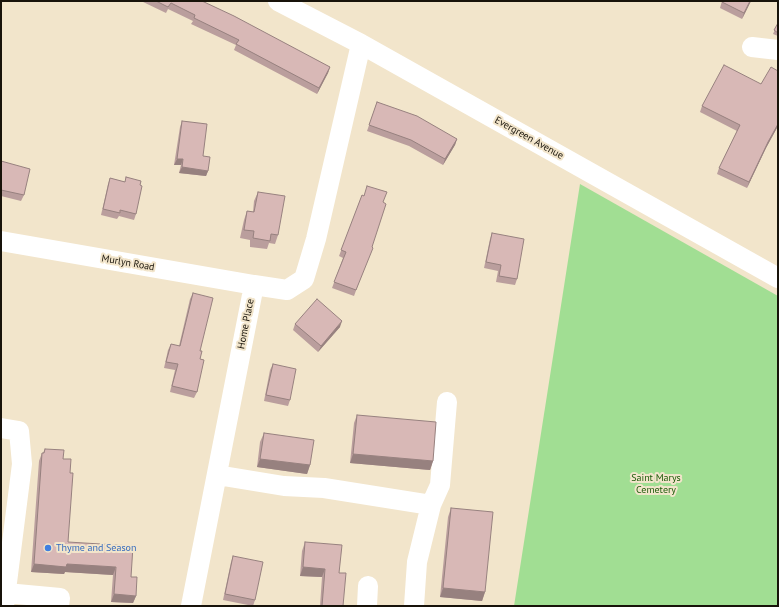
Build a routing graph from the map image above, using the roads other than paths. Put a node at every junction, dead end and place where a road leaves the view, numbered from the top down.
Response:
1 (278, 1) edge
2 (361, 44) junction
3 (752, 47) dead end
4 (778, 50) edge
5 (1, 240) edge
6 (778, 278) edge
7 (254, 285) junction
8 (447, 402) dead end
9 (1, 428) edge
10 (217, 475) junction
11 (431, 505) junction
12 (368, 586) dead end
13 (5, 600) edge
14 (59, 606) edge
15 (191, 606) edge
16 (367, 606) edge
17 (414, 606) edge

1 - 2 street, Evergreen Avenue
2 - 6 street, Evergreen Avenue
2 - 7 street, Home Place
3 - 4 street
5 - 7 street, Murlyn Road
7 - 10 street, Home Place
8 - 11 street
9 - 13 street
10 - 11 street
10 - 15 street, Home Place
11 - 17 street
12 - 16 street
13 - 14 street

